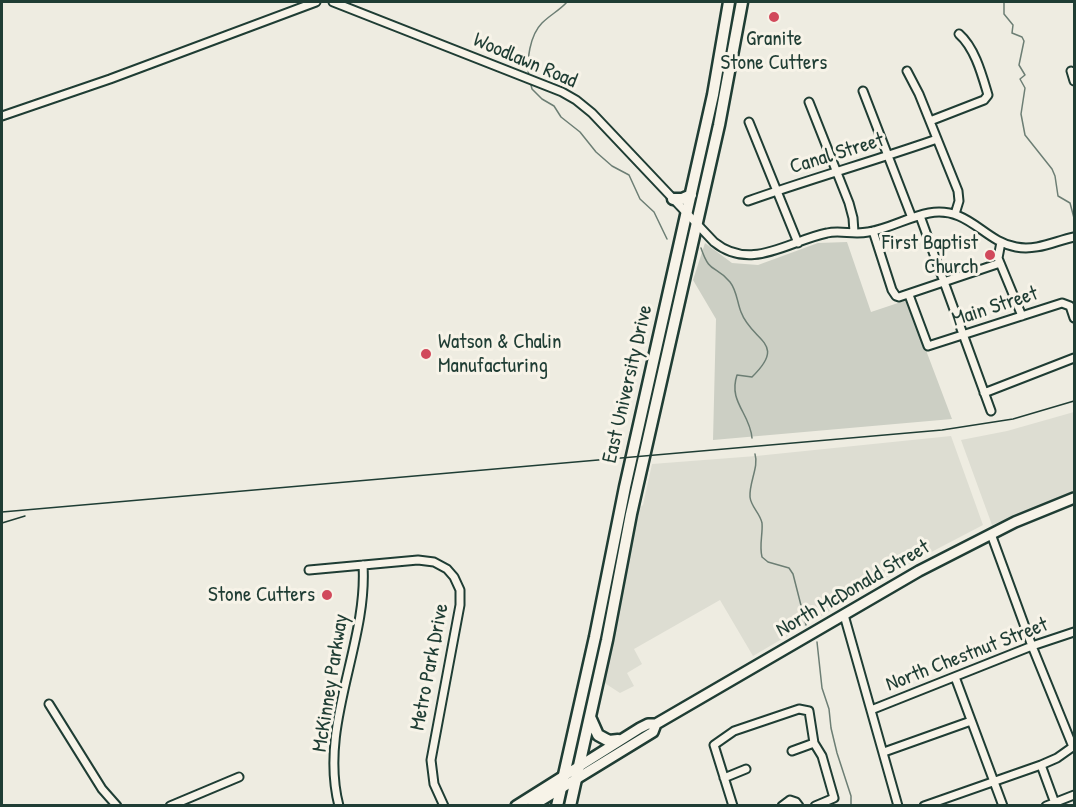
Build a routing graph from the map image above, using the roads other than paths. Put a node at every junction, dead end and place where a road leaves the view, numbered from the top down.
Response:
1 (316, 2) edge
2 (333, 2) edge
3 (729, 2) edge
4 (742, 2) edge
5 (959, 34) dead end
6 (907, 71) dead end
7 (1071, 71) dead end
8 (1074, 81) edge
9 (863, 91) dead end
10 (809, 102) dead end
11 (2, 116) edge
12 (930, 121) junction
13 (707, 122) junction
14 (749, 122) dead end
15 (719, 125) junction
16 (937, 140) junction
17 (887, 156) junction
18 (836, 171) junction
19 (777, 191) junction
20 (691, 195) junction
21 (674, 199) junction
22 (748, 201) dead end
23 (687, 213) junction
24 (955, 214) junction
25 (916, 217) junction
26 (697, 224) junction
27 (873, 231) junction
28 (854, 232) junction
29 (1074, 237) edge
30 (1001, 242) junction
31 (798, 243) junction
32 (1000, 263) junction
33 (944, 282) junction
34 (909, 295) junction
35 (1022, 316) junction
36 (1074, 318) edge
37 (662, 326) junction
38 (674, 329) junction
39 (962, 334) junction
40 (1074, 358) edge
41 (984, 393) junction
42 (991, 411) dead end
43 (1074, 498) edge
44 (991, 534) junction
45 (363, 565) junction
46 (309, 570) dead end
47 (844, 615) junction
48 (1074, 632) edge
49 (594, 637) junction
50 (607, 640) junction
51 (1032, 646) junction
52 (955, 677) junction
53 (49, 704) dead end
54 (871, 710) junction
55 (590, 716) junction
56 (971, 721) junction
57 (656, 724) junction
58 (1065, 725) junction
59 (1074, 727) edge
60 (618, 740) junction
61 (814, 743) junction
62 (1074, 746) edge
63 (792, 751) dead end
64 (884, 752) junction
65 (578, 765) junction
66 (1041, 765) junction
67 (746, 770) dead end
68 (564, 775) junction
69 (239, 777) dead end
70 (576, 778) junction
71 (724, 778) junction
72 (994, 781) junction
73 (561, 787) junction
74 (1074, 795) edge
75 (1055, 804) edge
76 (117, 806) edge
77 (170, 806) edge
78 (339, 806) edge
79 (444, 806) edge
80 (516, 806) edge
81 (532, 806) edge
82 (557, 806) edge
83 (570, 806) edge
84 (733, 806) edge
85 (782, 806) edge
86 (799, 806) edge
87 (815, 806) edge
88 (898, 806) edge
89 (924, 806) edge
90 (1003, 806) edge
91 (1046, 806) edge

1 - 11 street
2 - 21 street, Woodlawn Road
3 - 13 highway, East University Drive
4 - 15 highway, East University Drive
5 - 12 street
6 - 12 street
7 - 8 street
9 - 17 street
10 - 18 street
12 - 16 street
13 - 15 highway
13 - 20 highway, East University Drive
14 - 19 street
15 - 26 highway, East University Drive
16 - 17 street, Canal Street
16 - 24 street
17 - 18 street, Canal Street
17 - 25 street
18 - 19 street, Canal Street
18 - 28 street
19 - 22 street, Canal Street
19 - 31 street
20 - 21 highway
20 - 23 highway, East University Drive
21 - 23 street, Woodlawn Road
23 - 26 street, Woodlawn Road
23 - 37 highway, East University Drive
24 - 25 street, Woodlawn Road
24 - 30 street
25 - 27 street, Woodlawn Road
25 - 33 street
26 - 31 street, Woodlawn Road
26 - 38 highway, East University Drive
27 - 28 street, Woodlawn Road
27 - 34 street
28 - 31 street, Woodlawn Road
29 - 30 street
30 - 32 street
32 - 33 street
32 - 35 street
33 - 34 street
33 - 39 street
34 - 39 street, Main Street
35 - 36 street, Main Street
35 - 39 street, Main Street
37 - 38 highway
37 - 49 highway, East University Drive
38 - 50 highway, East University Drive
39 - 41 street
40 - 41 street
41 - 42 street
43 - 44 main road, North McDonald Street
44 - 47 main road, North McDonald Street
44 - 51 street
45 - 46 street, Metro Park Drive
45 - 78 street, McKinney Parkway
45 - 79 street, Metro Park Drive
47 - 54 street
47 - 57 main road, North McDonald Street
48 - 51 street, North Chestnut Street
49 - 50 highway
49 - 68 highway, East University Drive
50 - 55 highway, East University Drive
51 - 52 street, North Chestnut Street
51 - 58 street
52 - 54 street, North Chestnut Street
52 - 56 street
53 - 76 street
54 - 64 street
55 - 60 highway
55 - 65 highway, East University Drive
56 - 64 street
56 - 72 street
57 - 60 main road, North McDonald Street
57 - 70 main road, North McDonald Street
58 - 59 street
58 - 62 street
60 - 65 main road, North McDonald Street
61 - 63 street
61 - 71 street
61 - 87 street
62 - 66 street
64 - 88 street
65 - 68 main road, North McDonald Street
65 - 70 highway, East University Drive
66 - 72 street
66 - 75 street
67 - 71 street
68 - 73 highway, East University Drive
68 - 80 main road, North McDonald Street
69 - 77 street
70 - 73 main road, North McDonald Street
70 - 83 highway, East University Drive
71 - 84 street
72 - 89 street
72 - 90 street
73 - 81 main road, North McDonald Street
73 - 82 highway, East University Drive
74 - 75 street
75 - 91 street
85 - 86 street

